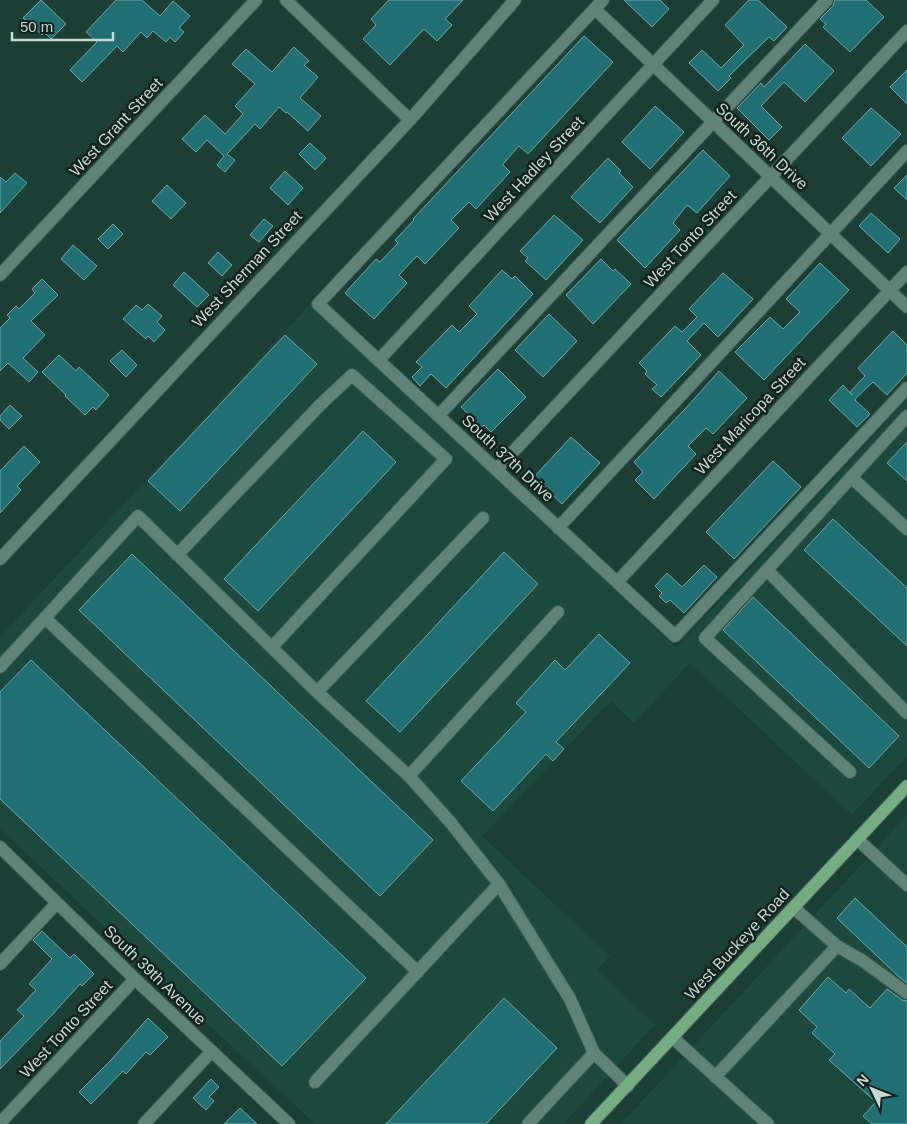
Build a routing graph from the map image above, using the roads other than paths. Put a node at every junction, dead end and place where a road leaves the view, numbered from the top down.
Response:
1 (256, 0) edge
2 (286, 0) edge
3 (515, 0) edge
4 (713, 0) edge
5 (827, 0) edge
6 (599, 5) edge
7 (907, 31) edge
8 (652, 64) junction
9 (410, 120) junction
10 (713, 122) junction
11 (907, 151) edge
12 (771, 176) junction
13 (830, 234) junction
14 (907, 272) edge
15 (0, 275) edge
16 (890, 291) junction
17 (907, 307) edge
18 (379, 360) junction
19 (907, 388) edge
20 (438, 416) junction
21 (907, 416) edge
22 (497, 469) junction
23 (851, 477) junction
24 (483, 518) dead end
25 (558, 528) junction
26 (907, 529) edge
27 (177, 555) junction
28 (0, 559) edge
29 (766, 570) junction
30 (617, 582) junction
31 (558, 612) dead end
32 (46, 619) junction
33 (272, 647) junction
34 (0, 667) edge
35 (318, 692) junction
36 (907, 713) edge
37 (850, 772) dead end
38 (410, 776) junction
39 (907, 786) edge
40 (857, 839) junction
41 (0, 847) edge
42 (498, 884) junction
43 (907, 885) edge
44 (57, 903) junction
45 (794, 908) junction
46 (837, 946) junction
47 (0, 964) edge
48 (418, 972) junction
49 (135, 979) junction
50 (907, 993) edge
51 (672, 1038) junction
52 (212, 1051) junction
53 (594, 1053) junction
54 (715, 1077) junction
55 (315, 1082) dead end
56 (628, 1086) junction
57 (0, 1123) edge
58 (144, 1124) edge
59 (289, 1124) edge
60 (528, 1124) edge
61 (591, 1124) edge
62 (768, 1124) edge

1 - 15 street, West Grant Street
2 - 9 street
3 - 9 street, West Sherman Street
4 - 8 street, West Hadley Street
5 - 10 street
6 - 8 street, South 36th Drive
6 - 18 street, South 37th Drive
7 - 12 street, West Tonto Street
8 - 10 street, South 36th Drive
8 - 18 street, West Hadley Street
9 - 28 street, West Sherman Street
10 - 12 street, South 36th Drive
10 - 20 street
11 - 13 street
12 - 13 street, South 36th Drive
12 - 22 street, West Tonto Street
13 - 16 street, South 36th Drive
13 - 25 street
14 - 16 street, West Maricopa Street
16 - 17 street, South 36th Drive
16 - 30 street, West Maricopa Street
18 - 20 street, South 37th Drive
19 - 30 street, South 37th Drive
20 - 22 street, South 37th Drive
21 - 23 street
22 - 25 street, South 37th Drive
23 - 26 street
23 - 29 street
24 - 35 street
25 - 30 street, South 37th Drive
27 - 32 street
27 - 33 street
27 - 33 street
29 - 36 street
29 - 37 street
31 - 38 street
32 - 34 street
32 - 48 street
33 - 35 street
35 - 38 street
38 - 42 street
39 - 40 main road, West Buckeye Road
40 - 43 street
40 - 45 main road, West Buckeye Road
41 - 44 street, South 39th Avenue
42 - 48 street
42 - 53 street
44 - 47 street
44 - 49 street, South 39th Avenue
45 - 46 street
45 - 51 main road, West Buckeye Road
46 - 50 street
46 - 54 street
48 - 55 street
49 - 52 street, South 39th Avenue
49 - 57 street, West Tonto Street
51 - 54 street
51 - 56 main road, West Buckeye Road
52 - 58 street
52 - 59 street, South 39th Avenue
53 - 56 street
53 - 60 street
54 - 62 street
56 - 61 main road, West Buckeye Road

